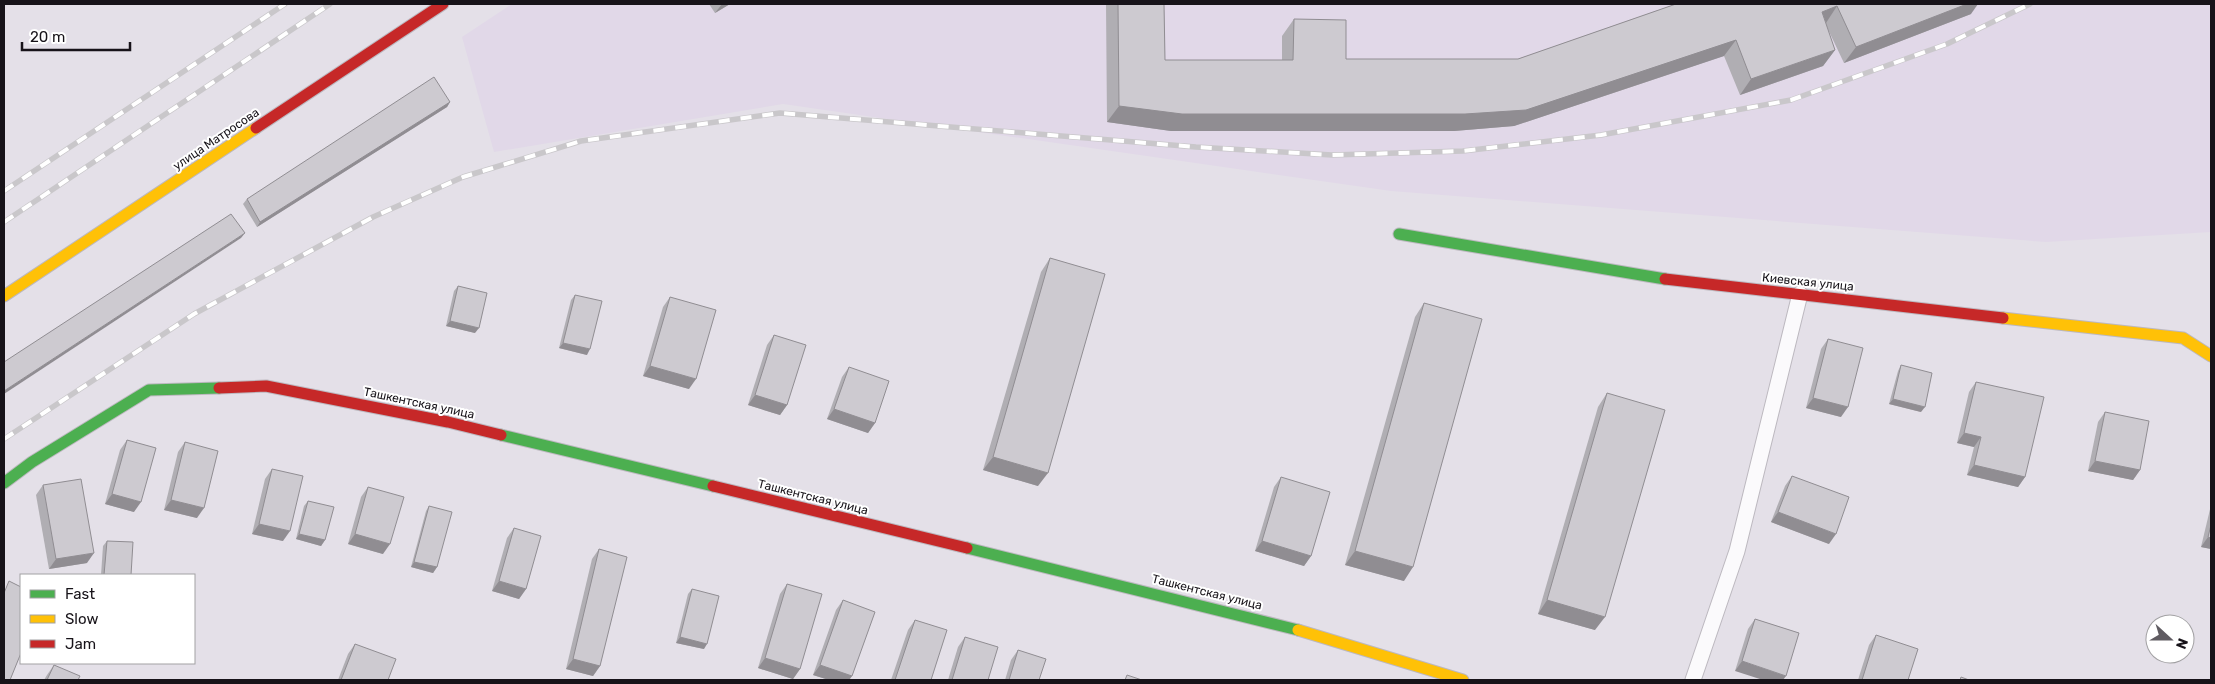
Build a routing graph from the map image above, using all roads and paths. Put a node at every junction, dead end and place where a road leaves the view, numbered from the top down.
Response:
1 (443, 4) edge
2 (1399, 234) dead end
3 (1800, 294) junction
4 (4, 296) edge
5 (2211, 356) edge
6 (4, 482) edge
7 (1463, 680) edge
8 (1693, 680) edge

1 - 4 street, улица Матросова
2 - 3 street, Киевская улица
3 - 5 street, Киевская улица
3 - 8 lane
6 - 7 street, Ташкентская улица

